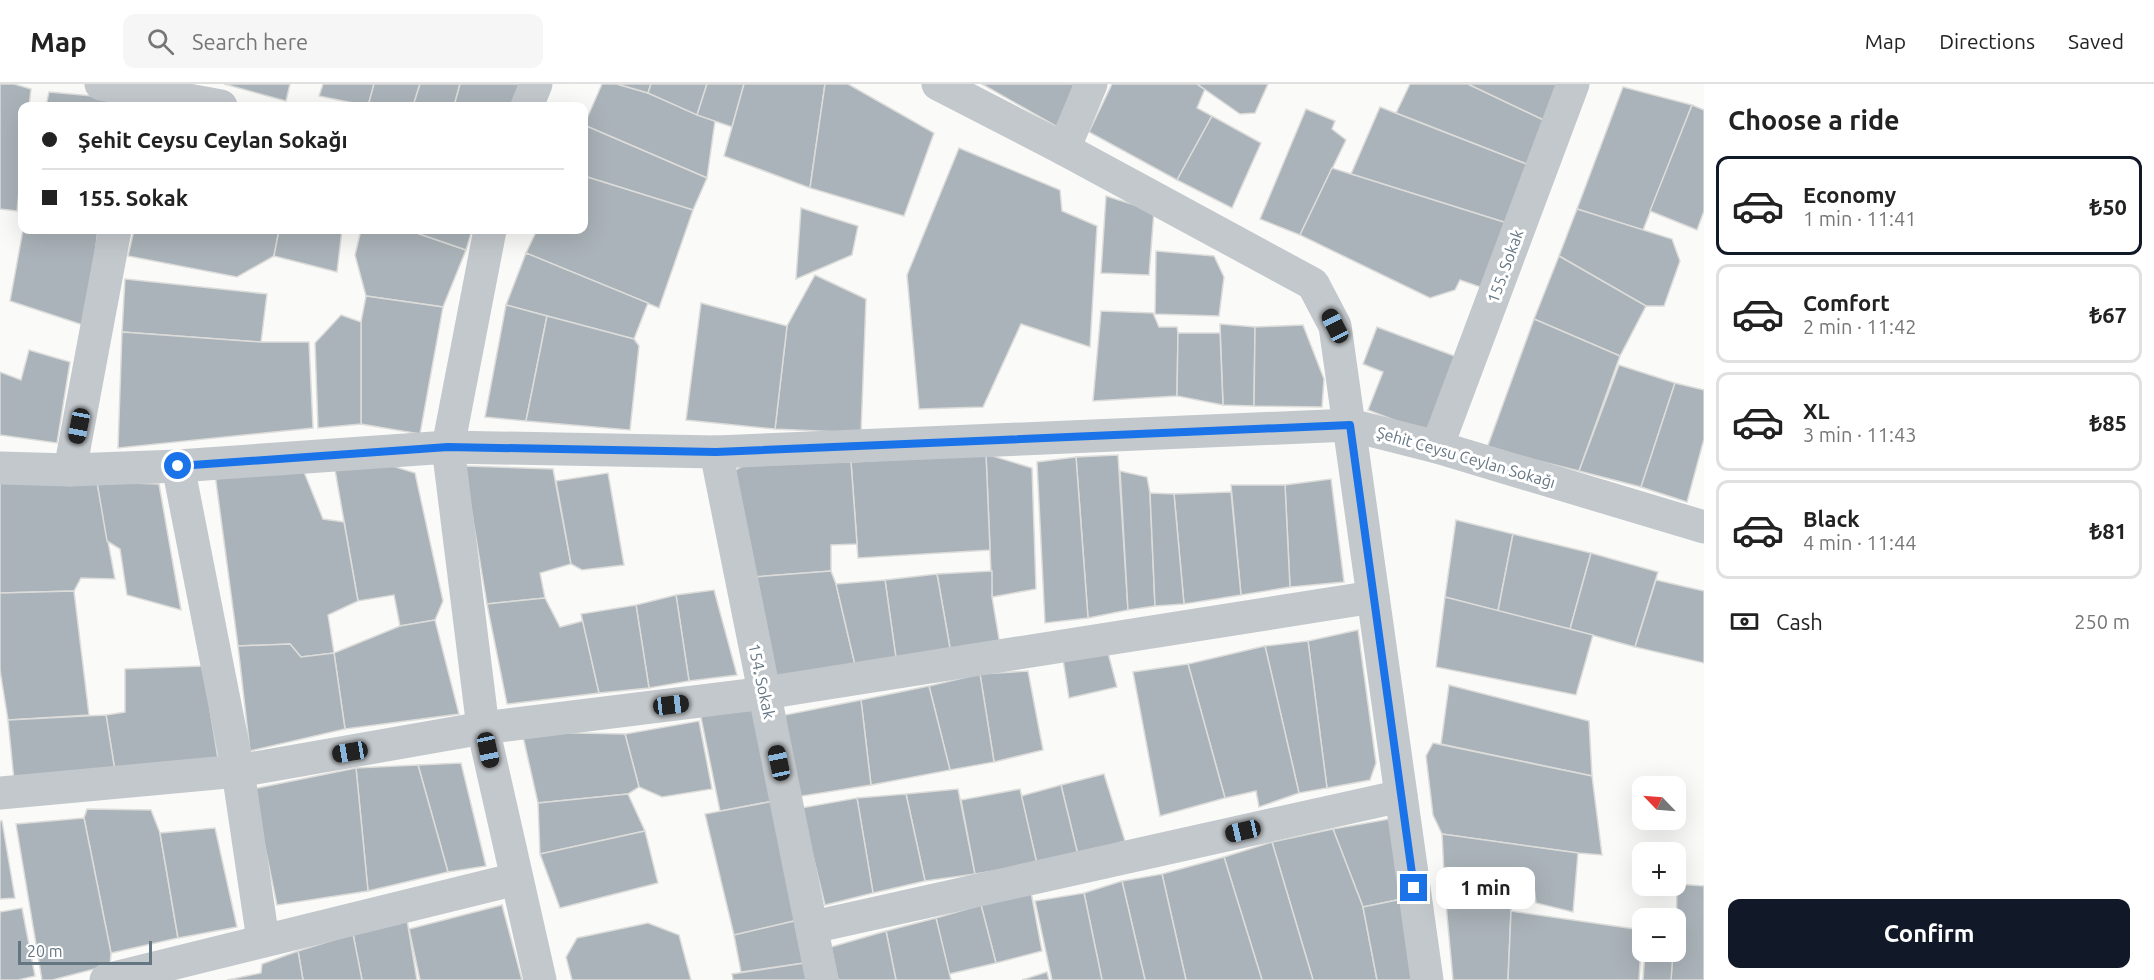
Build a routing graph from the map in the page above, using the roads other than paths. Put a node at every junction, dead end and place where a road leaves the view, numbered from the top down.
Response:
1 (101, 84) edge
2 (537, 84) edge
3 (938, 84) edge
4 (1090, 84) edge
5 (1573, 84) edge
6 (141, 94) edge
7 (194, 102) edge
8 (529, 102) edge
9 (1064, 149) junction
10 (114, 234) edge
11 (489, 234) edge
12 (1350, 425) junction
13 (448, 447) junction
14 (1437, 447) junction
15 (716, 452) junction
16 (178, 466) junction
17 (0, 468) edge
18 (70, 470) junction
19 (1704, 526) edge
20 (1373, 597) junction
21 (765, 693) junction
22 (483, 728) junction
23 (238, 771) junction
24 (0, 793) edge
25 (1401, 796) junction
26 (516, 879) junction
27 (813, 927) junction
28 (263, 940) junction
29 (106, 980) edge
30 (540, 980) edge
31 (822, 980) edge
32 (1427, 980) edge

1 - 6 street
2 - 8 street
3 - 9 street
4 - 9 street
5 - 14 street, 155. Sokak
6 - 7 street
9 - 12 street
10 - 18 street
11 - 13 street
12 - 14 street, Şehit Ceysu Ceylan Sokağı
12 - 15 street, Şehit Ceysu Ceylan Sokağı
12 - 20 street
13 - 15 street, Şehit Ceysu Ceylan Sokağı
13 - 16 street, Şehit Ceysu Ceylan Sokağı
13 - 22 street
14 - 19 street, Şehit Ceysu Ceylan Sokağı
15 - 21 street, 154. Sokak
16 - 18 street, Şehit Ceysu Ceylan Sokağı
16 - 23 street
17 - 18 street, Şehit Ceysu Ceylan Sokağı
20 - 21 street
20 - 25 street
21 - 22 street
21 - 27 street, 154. Sokak
22 - 23 street
22 - 26 street
23 - 24 street
23 - 28 street
25 - 27 street
25 - 32 street
26 - 28 street
26 - 30 street
27 - 31 street, 154. Sokak
28 - 29 street

